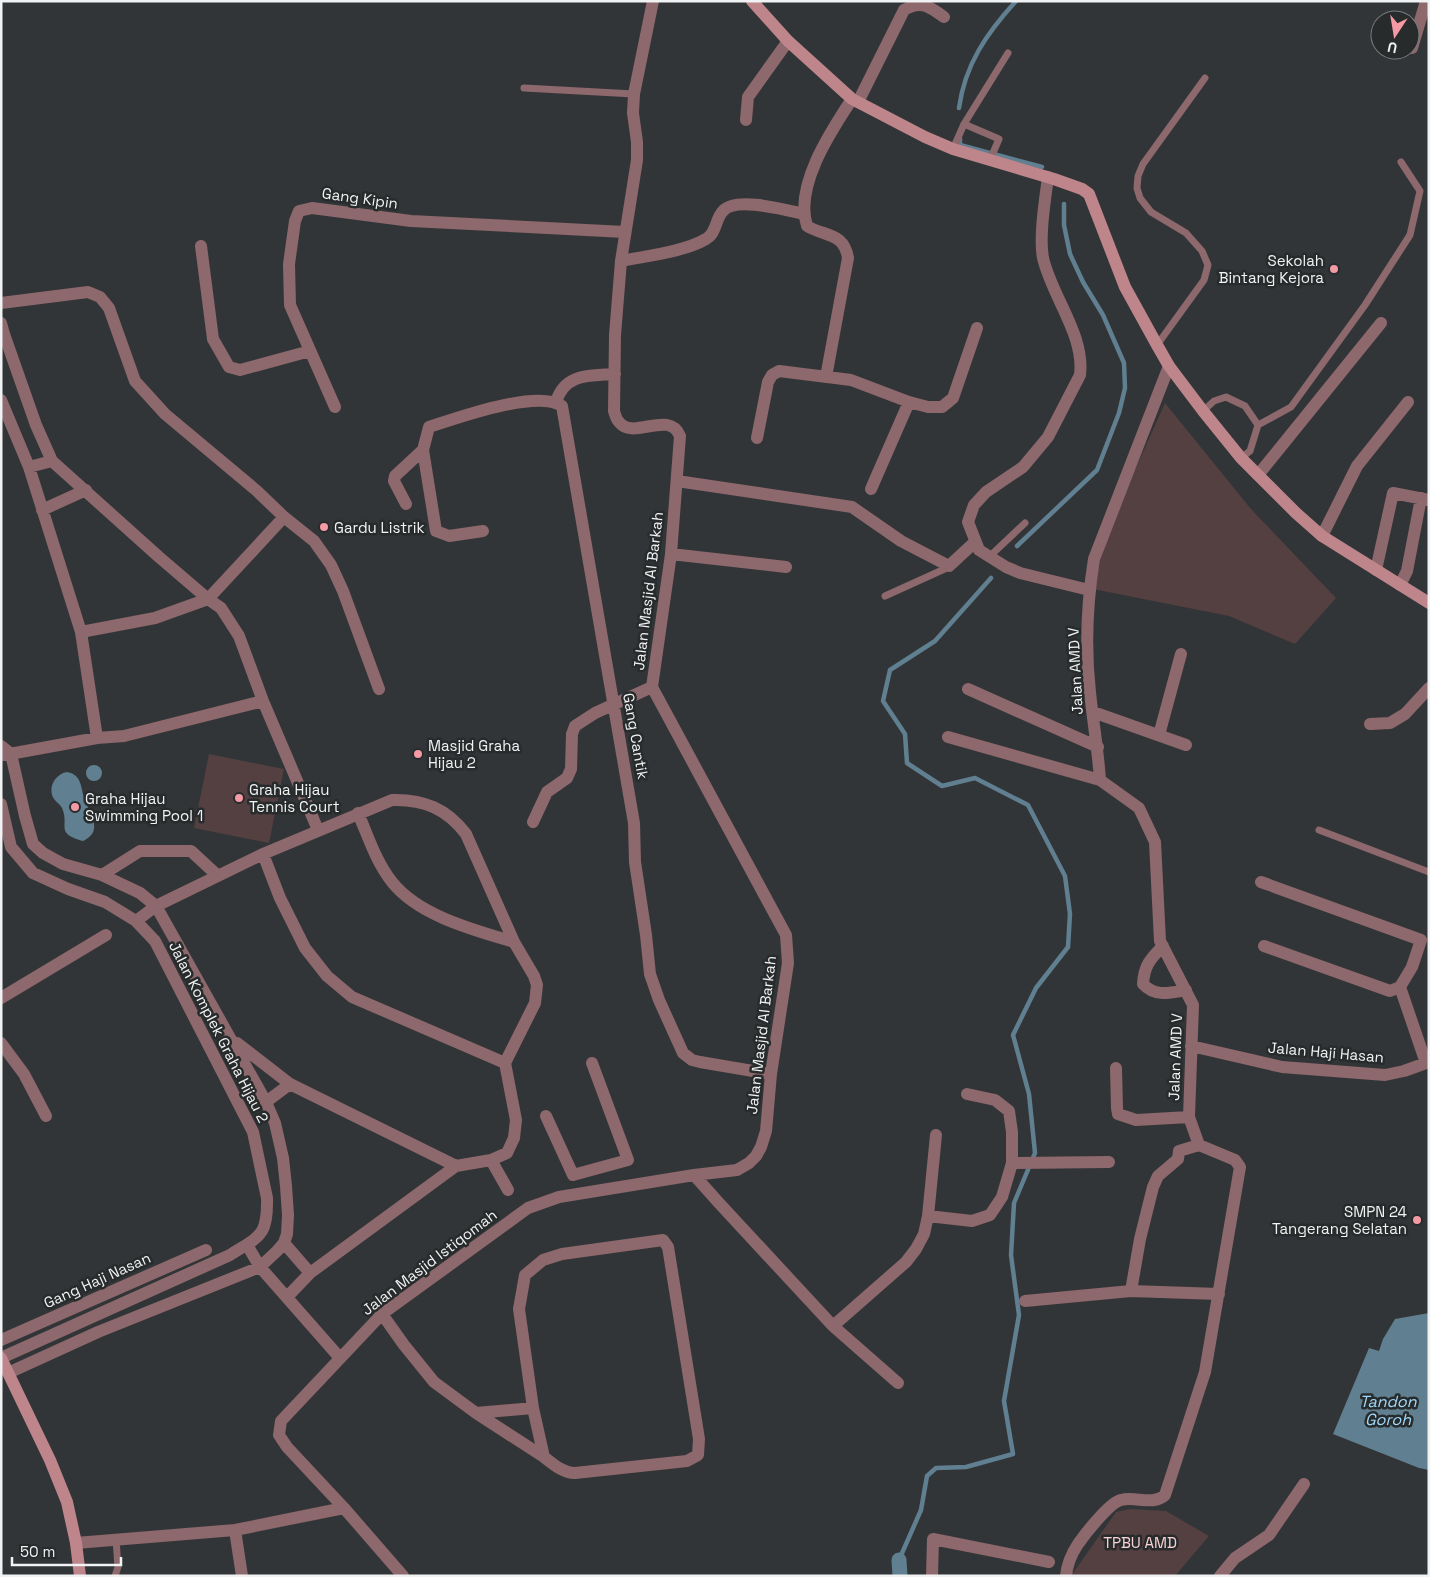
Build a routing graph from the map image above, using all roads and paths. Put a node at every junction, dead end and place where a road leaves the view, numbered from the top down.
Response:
1 (653, 1) edge
2 (752, 1) edge
3 (1426, 1) edge
4 (911, 2) edge
5 (944, 17) dead end
6 (1420, 21) edge
7 (788, 41) junction
8 (1008, 53) dead end
9 (1205, 78) dead end
10 (524, 88) dead end
11 (634, 94) junction
12 (855, 101) junction
13 (746, 120) dead end
14 (963, 127) junction
15 (955, 146) junction
16 (990, 158) junction
17 (1401, 162) dead end
18 (1051, 178) junction
19 (804, 216) junction
20 (625, 232) junction
21 (202, 246) dead end
22 (621, 261) junction
23 (1, 303) edge
24 (1381, 323) dead end
25 (977, 328) dead end
26 (2, 331) edge
27 (1157, 345) junction
28 (310, 352) junction
29 (1170, 366) junction
30 (615, 374) junction
31 (826, 377) junction
32 (1, 400) edge
33 (556, 402) junction
34 (909, 402) junction
35 (1408, 402) dead end
36 (335, 407) dead end
37 (1203, 411) junction
38 (1258, 425) junction
39 (757, 438) dead end
40 (423, 450) junction
41 (1241, 458) junction
42 (52, 461) junction
43 (29, 468) junction
44 (1258, 475) junction
45 (677, 482) junction
46 (870, 489) dead end
47 (86, 490) junction
48 (1425, 499) edge
49 (406, 504) dead end
50 (42, 510) junction
51 (284, 517) junction
52 (1025, 523) dead end
53 (484, 531) dead end
54 (1322, 536) junction
55 (975, 542) junction
56 (671, 554) junction
57 (990, 556) junction
58 (949, 566) junction
59 (786, 567) dead end
60 (1376, 570) junction
61 (1400, 585) junction
62 (1089, 590) junction
63 (885, 596) dead end
64 (208, 599) junction
65 (1429, 603) edge
66 (81, 632) junction
67 (1181, 654) dead end
68 (652, 687) junction
69 (1429, 688) edge
70 (379, 689) dead end
71 (968, 689) dead end
72 (263, 701) junction
73 (614, 706) junction
74 (1093, 712) junction
75 (1370, 724) dead end
76 (1159, 735) junction
77 (948, 737) dead end
78 (97, 738) junction
79 (1186, 745) dead end
80 (1098, 747) junction
81 (5, 752) edge
82 (1100, 780) junction
83 (1, 804) edge
84 (358, 813) junction
85 (533, 822) dead end
86 (318, 830) junction
87 (1320, 830) dead end
88 (263, 854) junction
89 (1429, 872) edge
90 (102, 875) junction
91 (218, 876) junction
92 (1261, 882) dead end
93 (156, 906) junction
94 (136, 921) junction
95 (106, 935) dead end
96 (514, 942) junction
97 (1162, 946) junction
98 (1264, 946) dead end
99 (1400, 987) junction
100 (1186, 990) junction
101 (1, 998) edge
102 (231, 1039) junction
103 (1, 1044) edge
104 (1191, 1046) junction
105 (1428, 1062) edge
106 (504, 1063) junction
107 (592, 1063) dead end
108 (1116, 1068) dead end
109 (771, 1074) junction
110 (290, 1084) junction
111 (967, 1094) dead end
112 (266, 1102) junction
113 (46, 1116) dead end
114 (546, 1116) dead end
115 (1190, 1117) junction
116 (936, 1135) dead end
117 (1199, 1146) junction
118 (491, 1160) junction
119 (1109, 1162) dead end
120 (1018, 1163) junction
121 (456, 1166) junction
122 (604, 1167) junction
123 (718, 1172) junction
124 (690, 1176) junction
125 (652, 1183) joint
126 (612, 1188) junction
127 (508, 1190) dead end
128 (712, 1194) junction
129 (928, 1216) junction
130 (284, 1243) junction
131 (247, 1244) junction
132 (206, 1250) dead end
133 (260, 1266) junction
134 (310, 1273) junction
135 (1132, 1291) junction
136 (1218, 1294) junction
137 (286, 1297) junction
138 (1025, 1301) dead end
139 (382, 1314) junction
140 (834, 1326) junction
141 (1, 1340) edge
142 (1, 1358) edge
143 (340, 1358) junction
144 (8, 1372) junction
145 (898, 1383) dead end
146 (532, 1408) junction
147 (476, 1413) junction
148 (544, 1457) junction
149 (1304, 1484) dead end
150 (344, 1508) junction
151 (235, 1530) junction
152 (116, 1539) junction
153 (76, 1543) junction
154 (1049, 1562) dead end
155 (80, 1576) edge
156 (116, 1576) edge
157 (242, 1576) edge
158 (403, 1576) edge
159 (932, 1576) edge
160 (1066, 1576) edge
161 (1220, 1576) edge

1 - 11 street, Jalan Masjid Al Barkah
2 - 7 main road
3 - 6 street
4 - 5 street
4 - 12 street
7 - 12 main road
7 - 13 street
8 - 14 lane
9 - 27 lane
10 - 11 lane
11 - 20 street, Jalan Masjid Al Barkah
12 - 15 main road
12 - 19 street
14 - 15 lane
14 - 16 lane
15 - 16 main road
16 - 18 main road
17 - 38 lane
18 - 27 main road
18 - 55 street
19 - 22 street
19 - 31 street
20 - 22 street, Jalan Masjid Al Barkah
20 - 28 street, Gang Kipin
21 - 28 street
22 - 30 street, Jalan Masjid Al Barkah
23 - 51 street
24 - 44 street
25 - 34 street
26 - 42 street
27 - 29 main road
28 - 36 street, Gang Kipin
29 - 37 main road
29 - 62 street, Jalan AMD V
30 - 33 street
30 - 45 street, Jalan Masjid Al Barkah
31 - 34 street
31 - 39 street
32 - 43 street
33 - 40 street
33 - 73 street, Gang Cantik
34 - 46 street
35 - 54 street
37 - 38 lane
37 - 41 main road
38 - 41 lane
40 - 49 street
40 - 53 street
41 - 44 main road
42 - 43 street
42 - 47 street
43 - 50 street
44 - 54 main road
45 - 56 street, Jalan Masjid Al Barkah
45 - 58 street
47 - 50 street
47 - 64 street
48 - 60 street
48 - 61 street
50 - 66 street
51 - 64 street
51 - 70 street
52 - 57 lane
54 - 60 main road
55 - 57 street
55 - 58 street
56 - 59 street
56 - 68 street, Jalan Masjid Al Barkah
57 - 62 street
58 - 63 lane
60 - 61 main road
61 - 65 main road
62 - 74 street, Jalan AMD V
64 - 66 street
64 - 72 street
66 - 78 street
67 - 76 street
68 - 73 street
68 - 109 street, Jalan Masjid Al Barkah
69 - 75 street
71 - 80 street
72 - 78 street, Jalan Komplek Graha Hijau 2
72 - 86 street
73 - 85 street
73 - 109 street, Gang Cantik
74 - 76 street
74 - 80 street, Jalan AMD V
76 - 79 street
77 - 82 street
78 - 81 street, Jalan Komplek Graha Hijau 2
80 - 82 street, Jalan AMD V
81 - 90 street, Jalan Komplek Graha Hijau 2
82 - 97 street, Jalan AMD V
83 - 94 street, Jalan Komplek Graha Hijau 2
84 - 86 street
84 - 96 street
84 - 96 street
86 - 88 street
87 - 89 lane
88 - 91 street
88 - 106 street
90 - 91 street
90 - 93 street, Jalan Komplek Graha Hijau 2
91 - 93 street
92 - 99 street
93 - 94 street
93 - 102 street, Jalan Komplek Graha Hijau 2
94 - 131 street, Jalan Komplek Graha Hijau 2
95 - 101 street
96 - 106 street
97 - 100 street, Jalan AMD V
97 - 100 street
98 - 99 street
99 - 105 street
100 - 104 street, Jalan AMD V
102 - 110 street, Jalan Komplek Graha Hijau 2
102 - 112 street, Jalan Komplek Graha Hijau 2
103 - 113 street
104 - 105 street, Jalan Haji Hasan
104 - 115 street, Jalan AMD V
106 - 118 street
107 - 122 street
108 - 115 street
109 - 123 street, Jalan Masjid Al Barkah
110 - 112 street
110 - 121 street, Jalan Komplek Graha Hijau 2
111 - 120 street
112 - 130 street, Jalan Komplek Graha Hijau 2
114 - 122 street
115 - 117 street, Jalan AMD V
116 - 129 street
117 - 135 street
117 - 136 street
118 - 121 street
118 - 127 street
119 - 120 street
120 - 129 street
121 - 134 street
122 - 126 street
123 - 124 street, Jalan Masjid Al Barkah
123 - 128 street
124 - 125 street, Jalan Masjid Al Barkah
124 - 128 street
125 - 126 street, Jalan Masjid Istiqomah
126 - 139 street, Jalan Masjid Istiqomah
128 - 140 street
129 - 140 street
130 - 133 street
130 - 134 street
131 - 133 street
131 - 142 street, Jalan Komplek Graha Hijau 2
132 - 141 street, Gang Haji Nasan
133 - 137 street
133 - 144 street
134 - 137 street
135 - 136 street
135 - 138 street
136 - 160 street
137 - 143 street
139 - 143 street, Jalan Masjid Istiqomah
139 - 147 street
140 - 145 street
142 - 144 main road
143 - 150 street, Jalan Masjid Istiqomah
144 - 153 main road
146 - 147 street
146 - 148 street
146 - 148 street
147 - 148 street
149 - 161 street
150 - 151 street
150 - 158 street, Jalan Masjid Istiqomah
151 - 152 street
151 - 157 street
152 - 153 street
152 - 156 lane
153 - 155 main road
154 - 159 street

